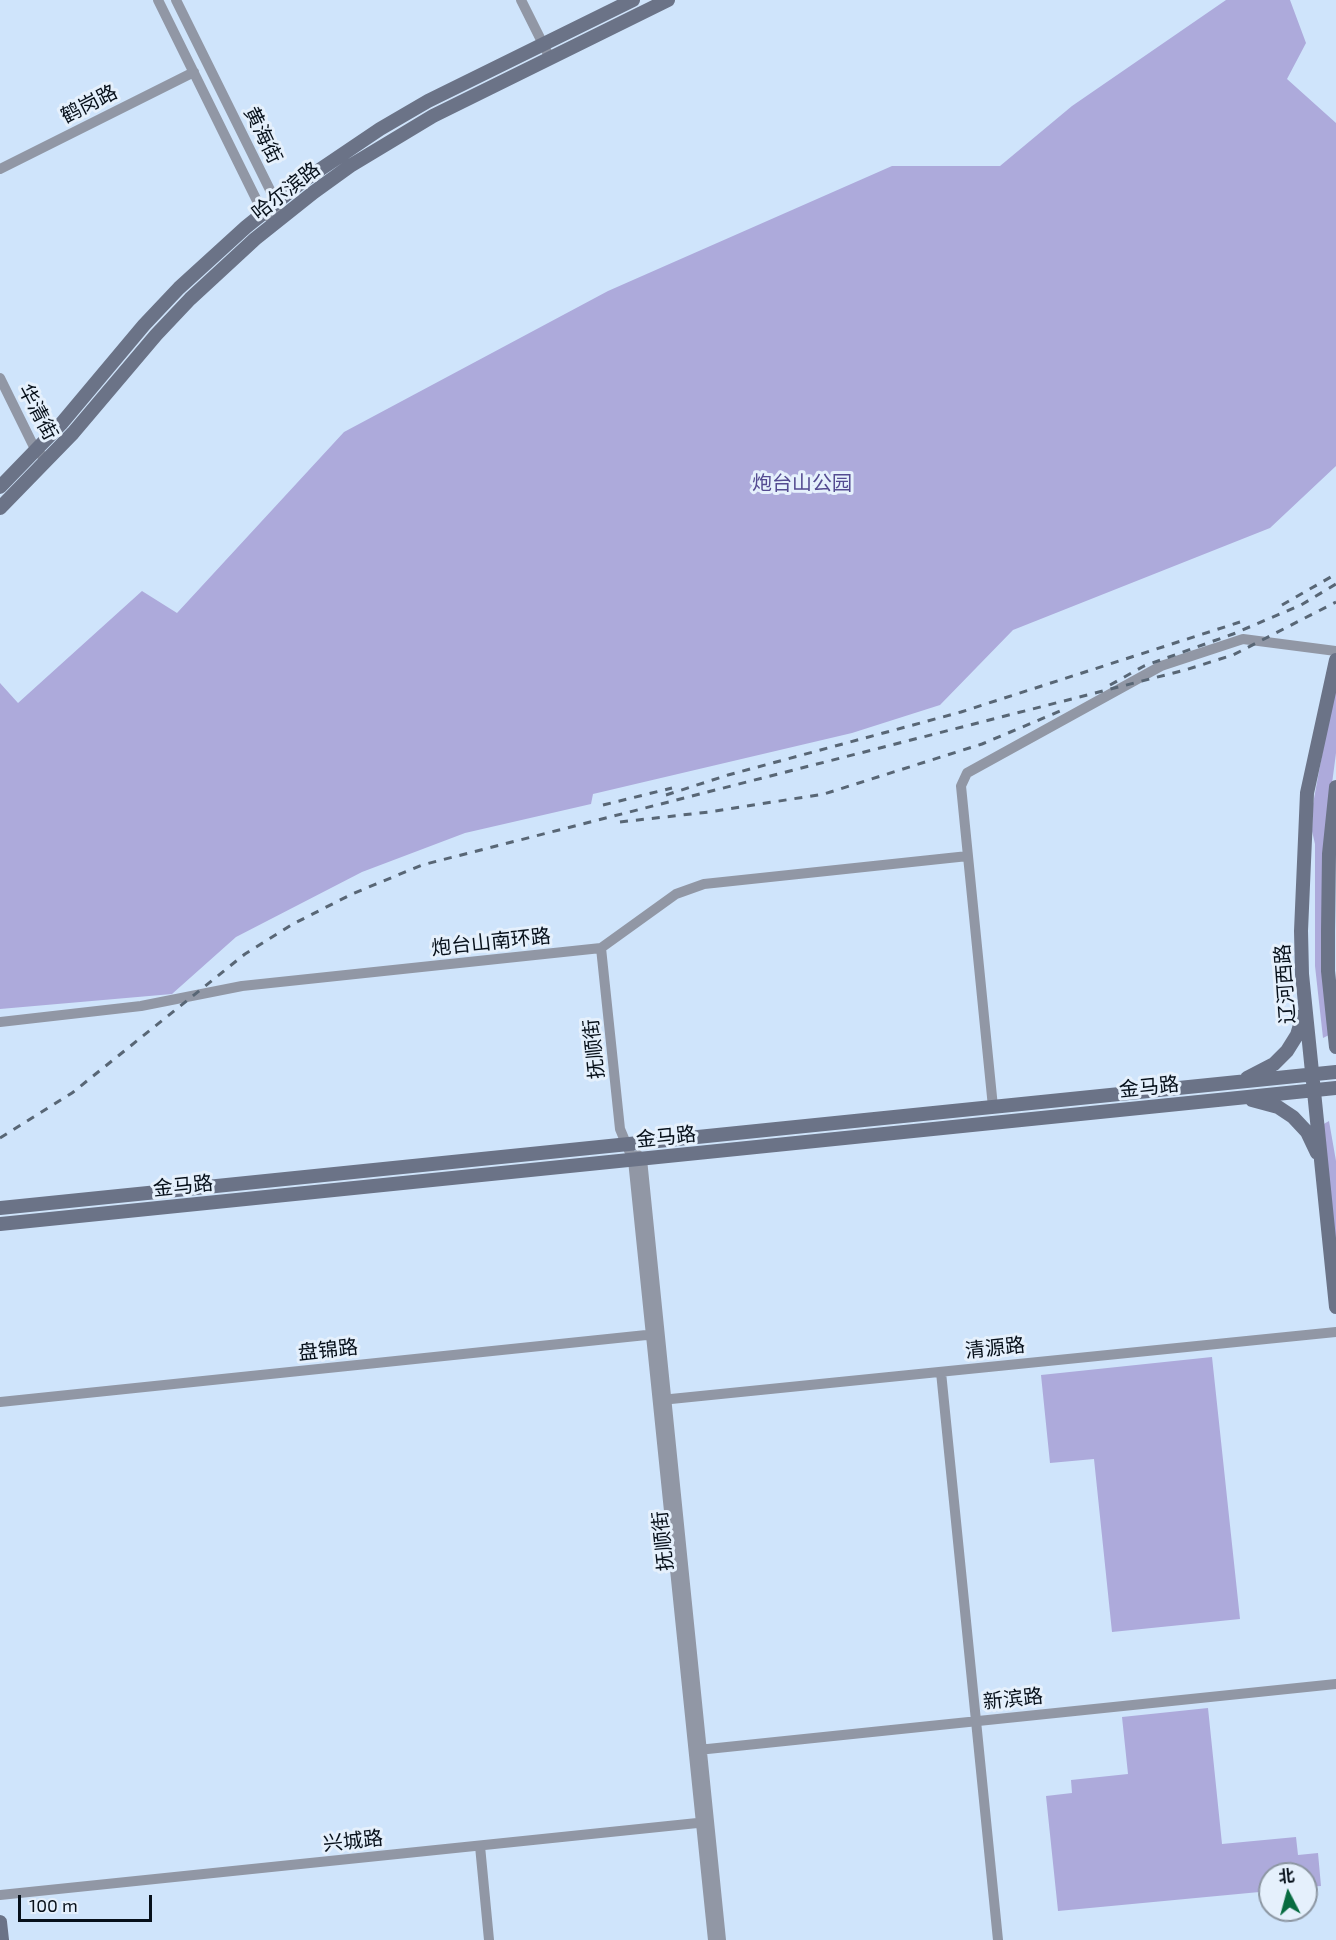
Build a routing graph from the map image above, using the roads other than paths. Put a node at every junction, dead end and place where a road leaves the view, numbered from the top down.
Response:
1 (158, 0) edge
2 (176, 0) edge
3 (521, 0) edge
4 (633, 0) edge
5 (668, 0) edge
6 (543, 45) junction
7 (550, 58) junction
8 (194, 72) junction
9 (0, 169) edge
10 (276, 202) junction
11 (263, 213) junction
12 (277, 222) junction
13 (0, 378) edge
14 (36, 451) junction
15 (48, 460) junction
16 (0, 487) edge
17 (0, 508) edge
18 (1336, 651) edge
19 (1336, 660) edge
20 (1336, 787) edge
21 (968, 856) junction
22 (602, 948) junction
23 (1332, 971) edge
24 (1331, 997) junction
25 (1305, 1000) junction
26 (1336, 1011) edge
27 (0, 1022) edge
28 (1335, 1039) edge
29 (1309, 1042) junction
30 (1336, 1047) edge
31 (1336, 1072) edge
32 (1312, 1074) junction
33 (1234, 1082) junction
34 (1336, 1088) edge
35 (1314, 1090) junction
36 (1235, 1098) junction
37 (993, 1107) junction
38 (627, 1144) junction
39 (637, 1159) junction
40 (1322, 1166) junction
41 (0, 1208) edge
42 (0, 1224) edge
43 (1336, 1307) edge
44 (1336, 1332) edge
45 (655, 1334) junction
46 (941, 1372) junction
47 (662, 1400) junction
48 (0, 1402) edge
49 (1336, 1684) edge
50 (976, 1721) junction
51 (698, 1750) junction
52 (705, 1822) junction
53 (480, 1846) junction
54 (0, 1895) edge
55 (0, 1922) edge
56 (2, 1940) edge
57 (489, 1940) edge
58 (713, 1940) edge
59 (722, 1940) edge
60 (998, 1940) edge

1 - 8 street, 黄海街
2 - 10 street, 黄海街
3 - 6 street
4 - 6 main road, 哈尔滨路
5 - 7 main road, 哈尔滨路
6 - 7 street
6 - 10 main road, 哈尔滨路
7 - 12 main road, 哈尔滨路
8 - 9 street, 鹤岗路
8 - 11 street, 黄海街
10 - 11 main road, 哈尔滨路
10 - 12 street, 黄海街
11 - 12 street
11 - 14 main road, 哈尔滨路
12 - 15 main road, 哈尔滨路
13 - 14 street, 华清街
14 - 15 street, 华清街
14 - 16 main road, 哈尔滨路
15 - 17 main road, 哈尔滨路
18 - 21 street
19 - 25 main road, 辽河西路
20 - 23 main road
21 - 22 street
21 - 37 street
22 - 27 street, 炮台山南环路
22 - 38 street, 抚顺街
23 - 24 main road
24 - 26 main road
24 - 28 main road
25 - 29 main road, 辽河西路
25 - 33 main road
28 - 29 main road
28 - 30 main road
29 - 32 main road, 辽河西路
31 - 32 main road, 金马路
32 - 33 main road, 金马路
32 - 35 main road, 辽河西路
33 - 37 main road, 金马路
34 - 35 main road, 金马路
35 - 36 main road, 金马路
35 - 40 main road, 辽河西路
36 - 39 main road, 金马路
36 - 40 main road
37 - 38 main road, 金马路
38 - 39 street, 抚顺街
38 - 41 main road, 金马路
39 - 42 main road, 金马路
39 - 45 street, 抚顺街
40 - 43 main road, 辽河西路
44 - 46 street, 清源路
45 - 47 street, 抚顺街
45 - 48 street, 盘锦路
46 - 47 street, 清源路
46 - 50 street
47 - 51 street, 抚顺街
49 - 50 street, 新滨路
50 - 51 street, 新滨路
50 - 60 street
51 - 52 street, 抚顺街
52 - 53 street, 兴城路
52 - 58 street, 抚顺街
52 - 59 street, 抚顺街
53 - 54 street, 兴城路
53 - 57 street
55 - 56 main road

